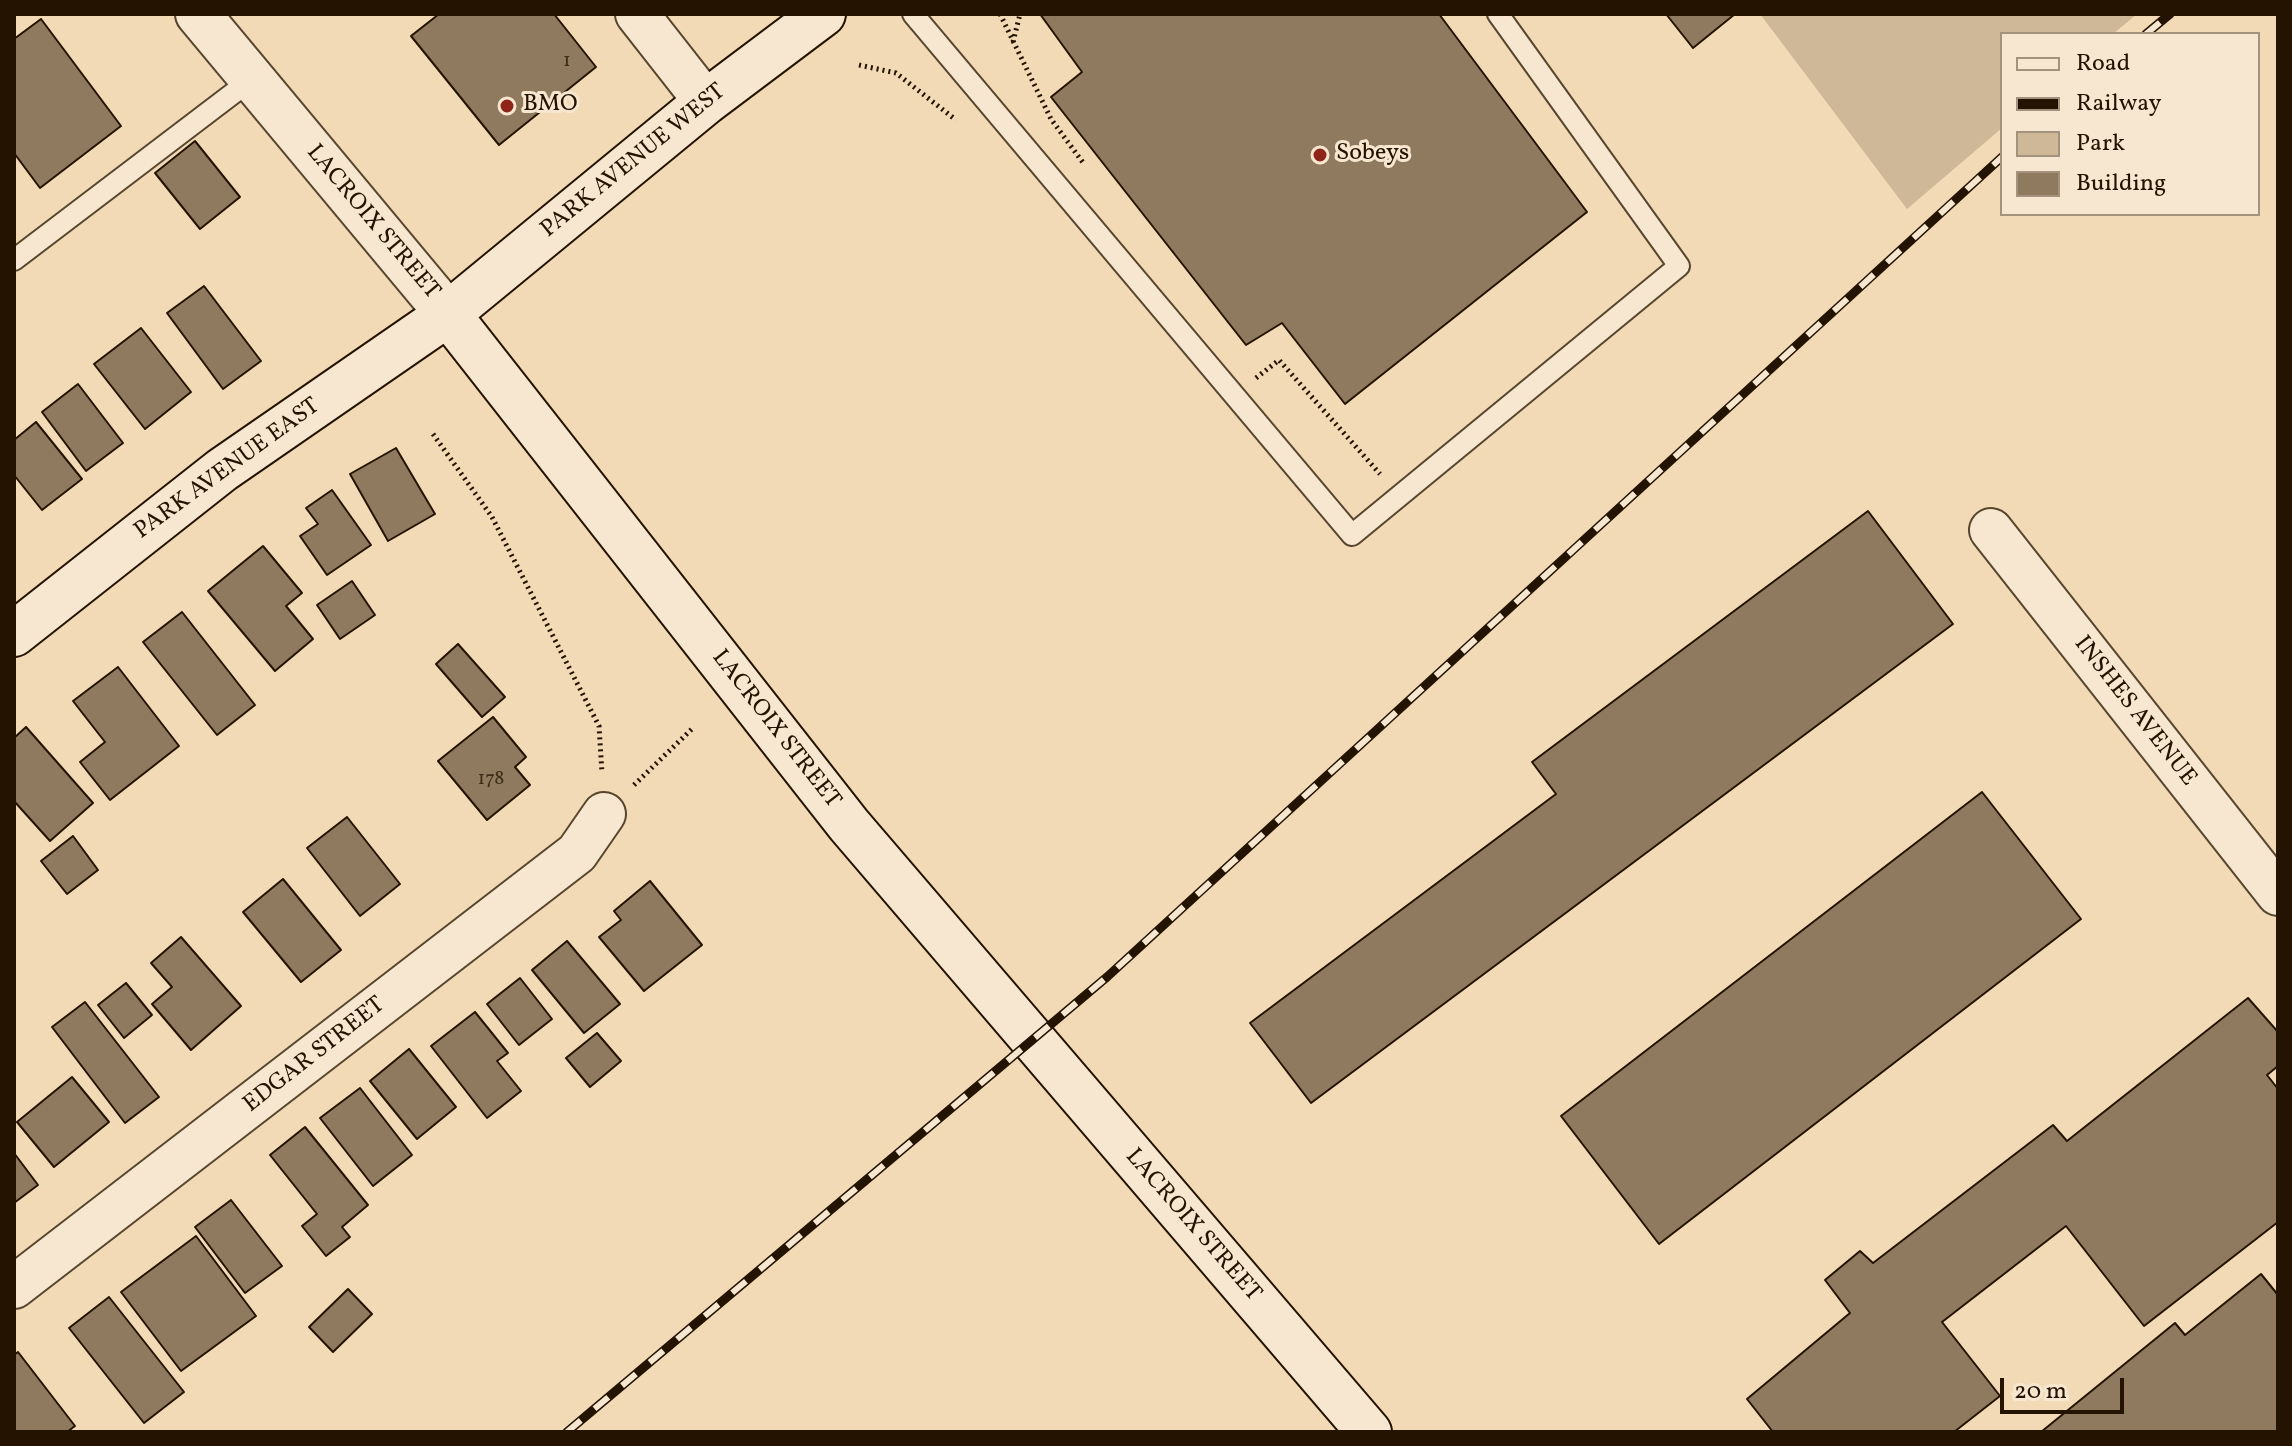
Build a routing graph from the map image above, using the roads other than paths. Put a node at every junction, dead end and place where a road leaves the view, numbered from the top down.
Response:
1 (198, 14) edge
2 (637, 14) edge
3 (823, 14) edge
4 (913, 14) edge
5 (1498, 14) edge
6 (252, 79) junction
7 (706, 102) junction
8 (14, 260) edge
9 (448, 314) junction
10 (1991, 530) dead end
11 (14, 634) edge
12 (604, 814) road end
13 (2278, 894) edge
14 (14, 1287) edge
15 (1369, 1432) edge

1 - 6 main road, LACROIX STREET
2 - 7 street
3 - 7 main road, PARK AVENUE WEST
4 - 5 lane
6 - 8 lane
6 - 9 main road, LACROIX STREET
7 - 9 main road, PARK AVENUE WEST
9 - 11 main road, PARK AVENUE EAST
9 - 15 main road, LACROIX STREET
10 - 13 street, INSHES AVENUE
12 - 14 street, EDGAR STREET

